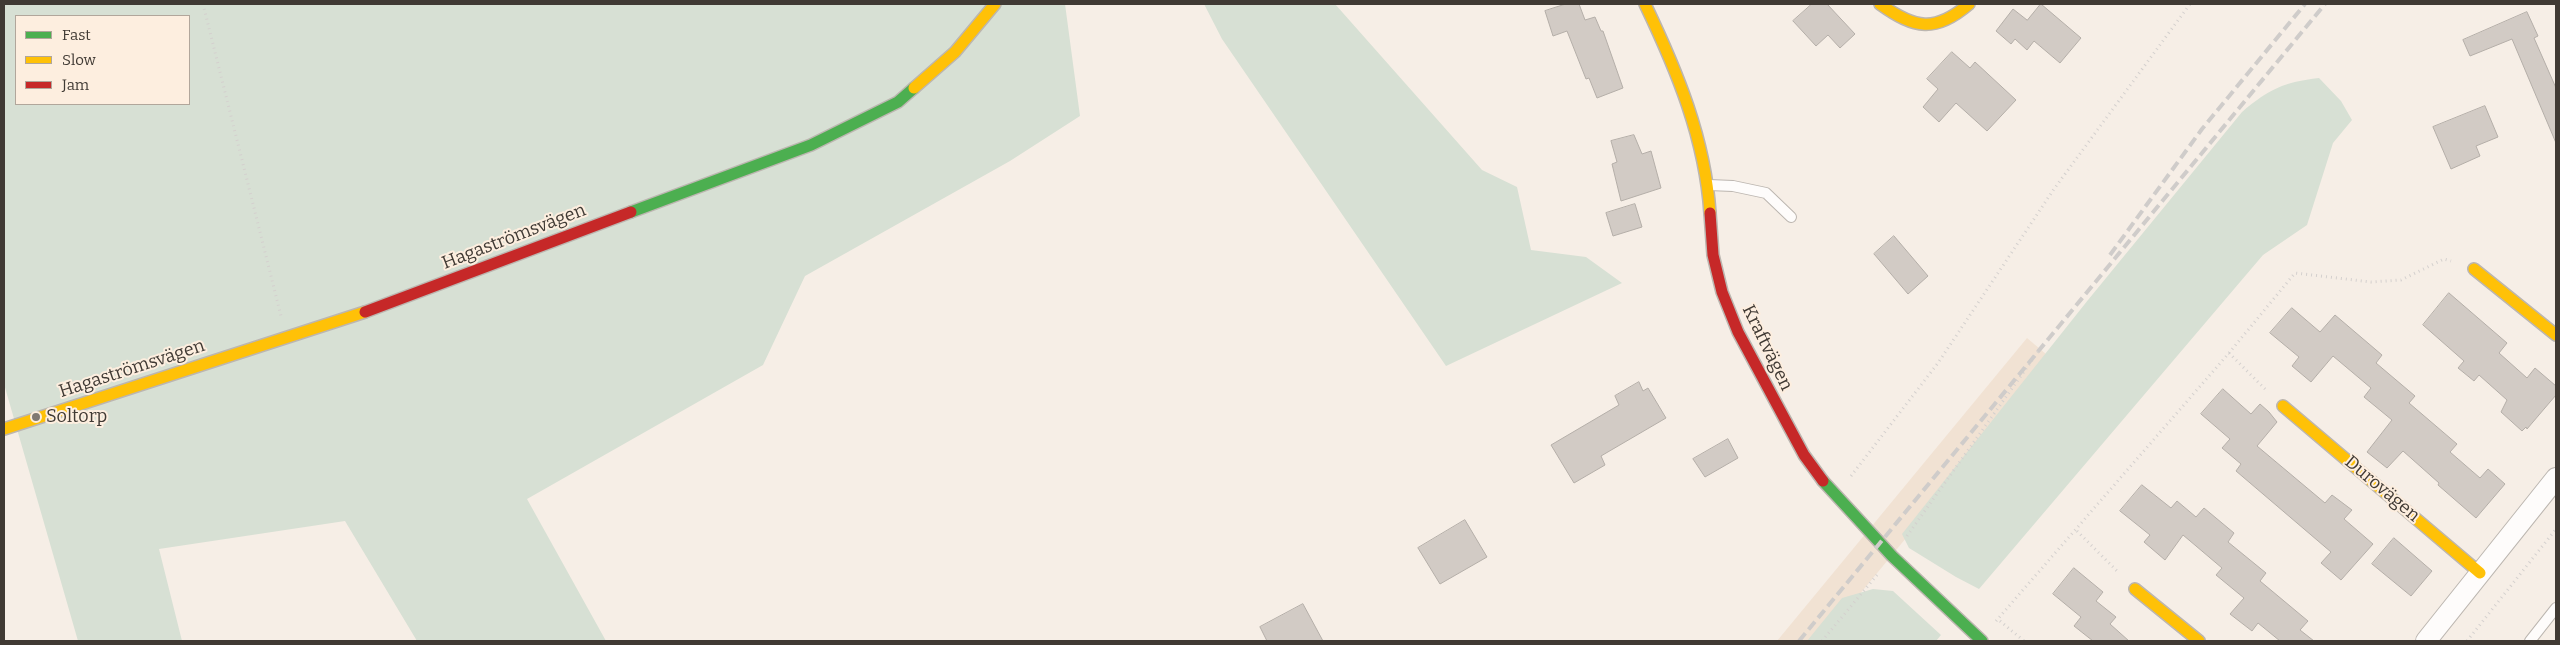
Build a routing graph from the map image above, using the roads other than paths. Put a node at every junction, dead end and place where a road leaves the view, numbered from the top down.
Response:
1 (995, 4) edge
2 (1645, 4) edge
3 (1880, 4) edge
4 (1969, 4) edge
5 (1708, 186) junction
6 (1791, 217) dead end
7 (2474, 269) road end
8 (2556, 335) edge
9 (2283, 406) road end
10 (4, 430) edge
11 (2556, 478) edge
12 (2480, 573) junction
13 (2135, 589) road end
14 (2556, 608) edge
15 (2534, 640) edge
16 (1981, 641) edge
17 (2199, 641) edge
18 (2426, 641) edge

1 - 10 street, Hagaströmsvägen
2 - 5 street, Kraftvägen
3 - 4 street
5 - 6 lane
5 - 16 street, Kraftvägen
7 - 8 street
9 - 12 street, Durovägen
11 - 12 street
12 - 18 street
13 - 17 street
14 - 15 lane

